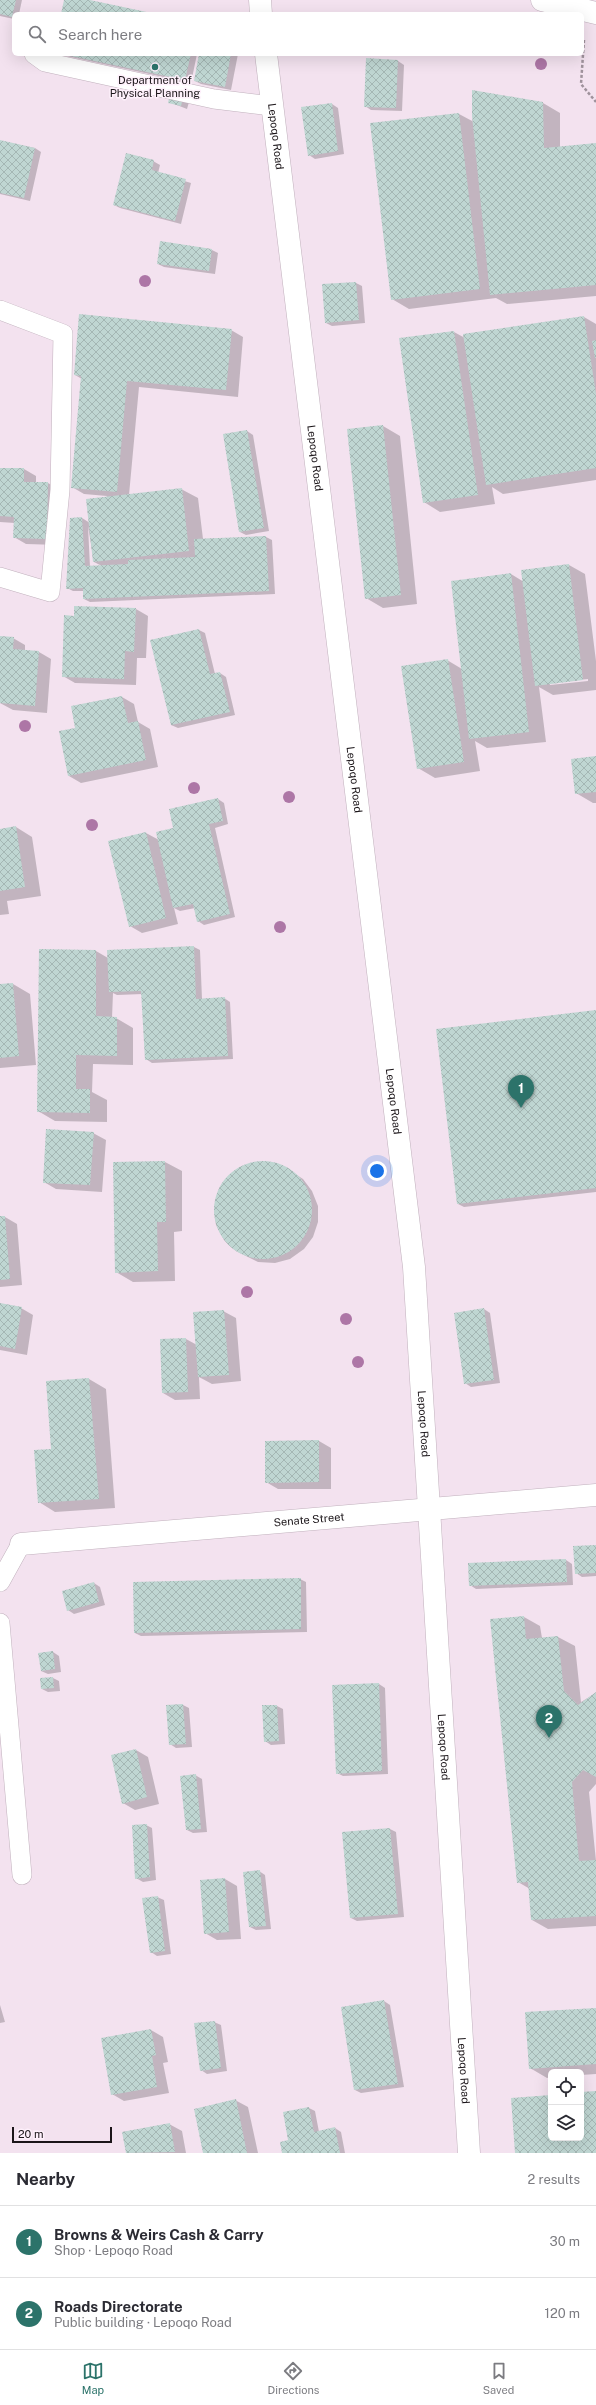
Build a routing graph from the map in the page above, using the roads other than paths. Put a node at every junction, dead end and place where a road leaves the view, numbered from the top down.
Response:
1 (260, 0) edge
2 (542, 0) edge
3 (261, 12) edge
4 (592, 12) edge
5 (37, 56) edge
6 (266, 56) edge
7 (272, 106) junction
8 (0, 310) edge
9 (0, 577) edge
10 (596, 1495) edge
11 (427, 1509) junction
12 (21, 1544) joint
13 (0, 1582) edge
14 (0, 1623) edge
15 (22, 1875) dead end
16 (469, 2153) edge

1 - 3 street
2 - 4 street
5 - 7 lane
6 - 7 street, Lepoqo Road
7 - 11 street, Lepoqo Road
8 - 9 lane
10 - 11 street, Senate Street
11 - 12 street, Senate Street
11 - 16 street, Lepoqo Road
12 - 13 lane
14 - 15 lane

